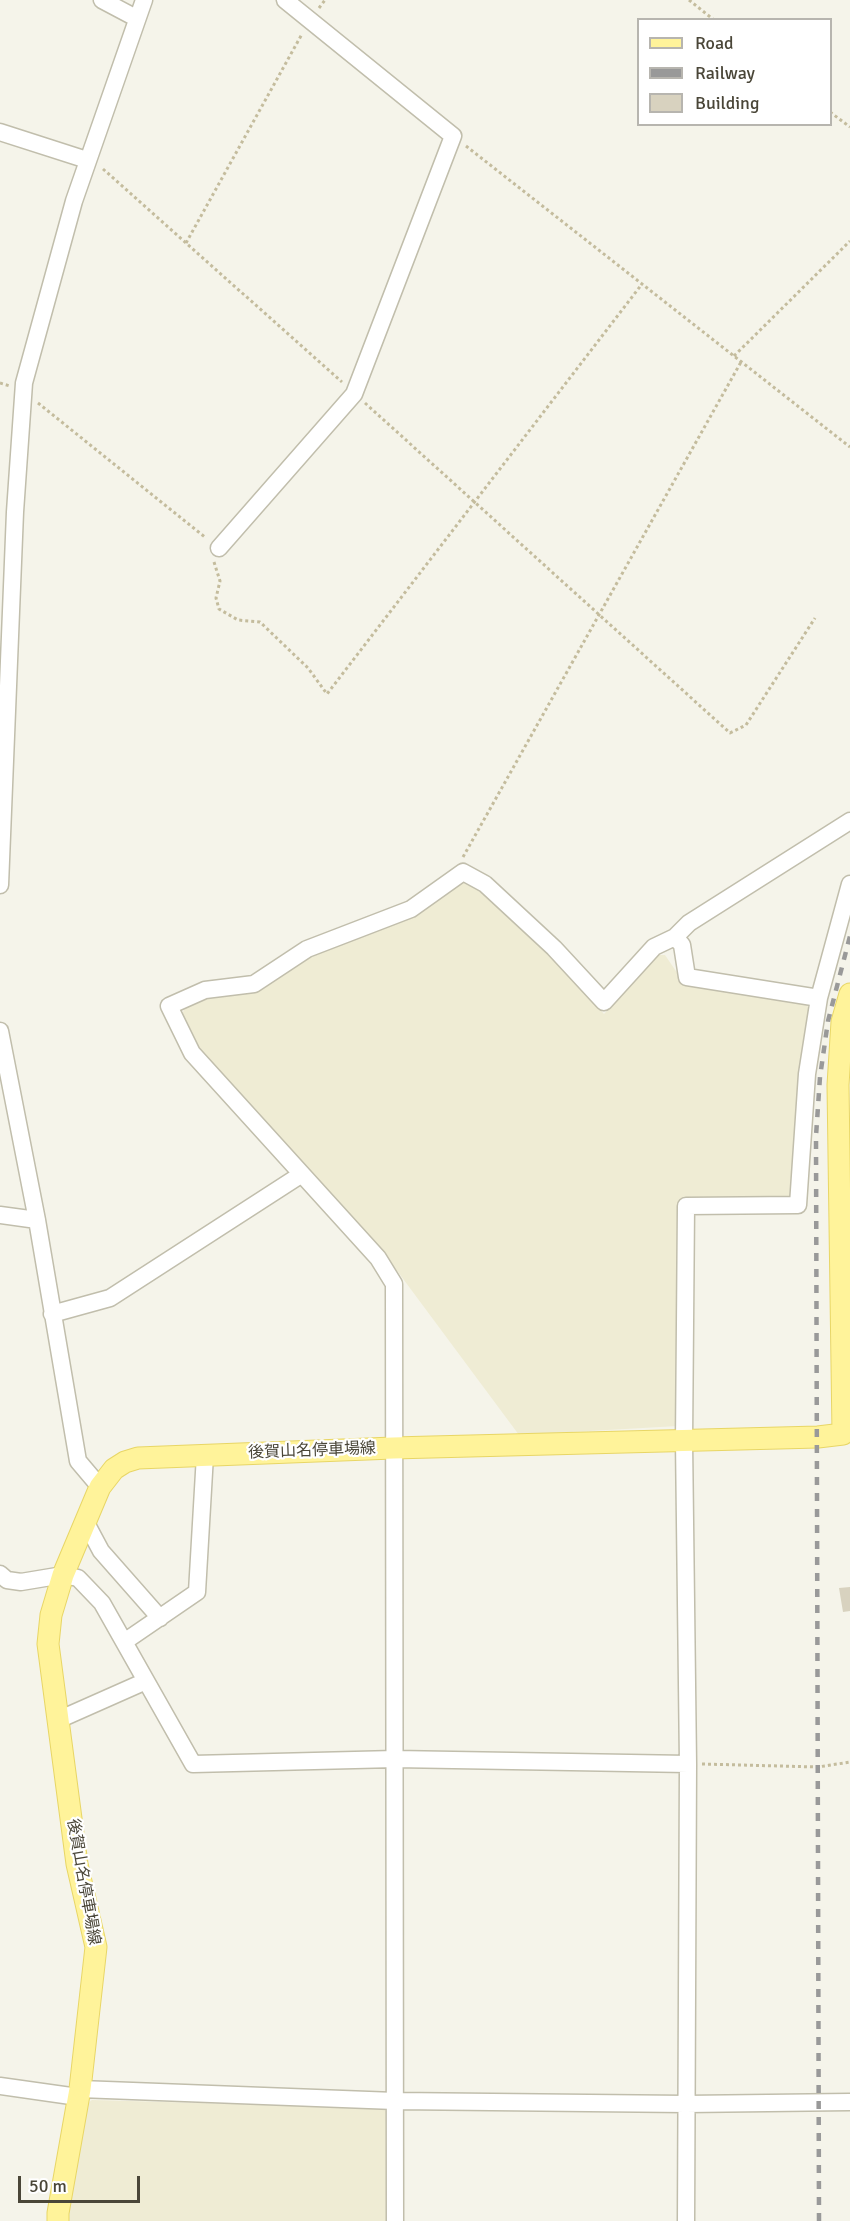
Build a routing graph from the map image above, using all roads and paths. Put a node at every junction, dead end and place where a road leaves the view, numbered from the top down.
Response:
1 (102, 0) edge
2 (144, 0) edge
3 (285, 0) edge
4 (325, 0) edge
5 (689, 0) edge
6 (136, 18) junction
7 (712, 18) edge
8 (309, 20) junction
9 (832, 113) edge
10 (850, 127) edge
11 (0, 132) edge
12 (453, 135) junction
13 (88, 158) junction
14 (850, 241) edge
15 (186, 243) junction
16 (642, 284) junction
17 (733, 356) junction
18 (741, 362) junction
19 (24, 391) junction
20 (354, 394) junction
21 (850, 447) edge
22 (474, 502) junction
23 (8, 510) edge
24 (219, 548) junction
25 (599, 614) junction
26 (815, 618) dead end
27 (2, 776) edge
28 (850, 820) edge
29 (463, 872) junction
30 (850, 884) edge
31 (0, 885) edge
32 (675, 937) junction
33 (850, 994) edge
34 (819, 998) junction
35 (0, 1031) edge
36 (844, 1084) edge
37 (302, 1174) junction
38 (0, 1215) edge
39 (37, 1220) junction
40 (52, 1314) junction
41 (847, 1435) edge
42 (684, 1441) junction
43 (393, 1448) junction
44 (205, 1455) junction
45 (100, 1487) junction
46 (85, 1521) junction
47 (0, 1574) edge
48 (63, 1575) junction
49 (160, 1618) junction
50 (124, 1642) junction
51 (146, 1682) junction
52 (58, 1720) junction
53 (395, 1759) junction
54 (850, 1762) edge
55 (688, 1764) junction
56 (0, 2086) edge
57 (79, 2093) junction
58 (395, 2101) junction
59 (850, 2102) edge
60 (686, 2104) junction
61 (58, 2221) edge
62 (395, 2221) edge
63 (686, 2221) edge

1 - 6 street
2 - 6 street
3 - 8 street
4 - 8 path
5 - 7 path
6 - 13 street
8 - 12 street
8 - 15 path
9 - 10 path
11 - 13 street
12 - 16 path
12 - 20 street
13 - 15 path
13 - 19 street
14 - 17 path
15 - 20 path
16 - 17 path
16 - 22 path
17 - 18 path
18 - 21 path
18 - 25 path
19 - 23 street
19 - 24 path
20 - 22 path
20 - 24 street
22 - 24 path
22 - 25 path
23 - 27 street
25 - 26 path
25 - 29 path
27 - 31 street
28 - 32 street
29 - 32 street
29 - 37 street
30 - 34 street
32 - 34 street
33 - 36 main road, 後賀山名停車場線
34 - 42 street
35 - 39 street
36 - 41 main road, 後賀山名停車場線
37 - 40 street
37 - 43 street
38 - 39 street
39 - 40 street
40 - 45 street
41 - 42 main road, 後賀山名停車場線
42 - 43 main road, 後賀山名停車場線
42 - 55 street
43 - 44 main road, 後賀山名停車場線
43 - 53 street
44 - 45 main road, 後賀山名停車場線
44 - 49 street
45 - 46 main road, 後賀山名停車場線
46 - 48 main road, 後賀山名停車場線
46 - 49 street
47 - 48 street
48 - 50 street
48 - 52 main road, 後賀山名停車場線
49 - 50 street
50 - 51 street
51 - 52 street
51 - 53 street
52 - 57 main road, 後賀山名停車場線
53 - 55 street
53 - 58 street
54 - 55 path
55 - 60 street
56 - 57 street
57 - 58 street
57 - 61 main road, 後賀山名停車場線
58 - 60 street
58 - 62 street
59 - 60 street
60 - 63 street

